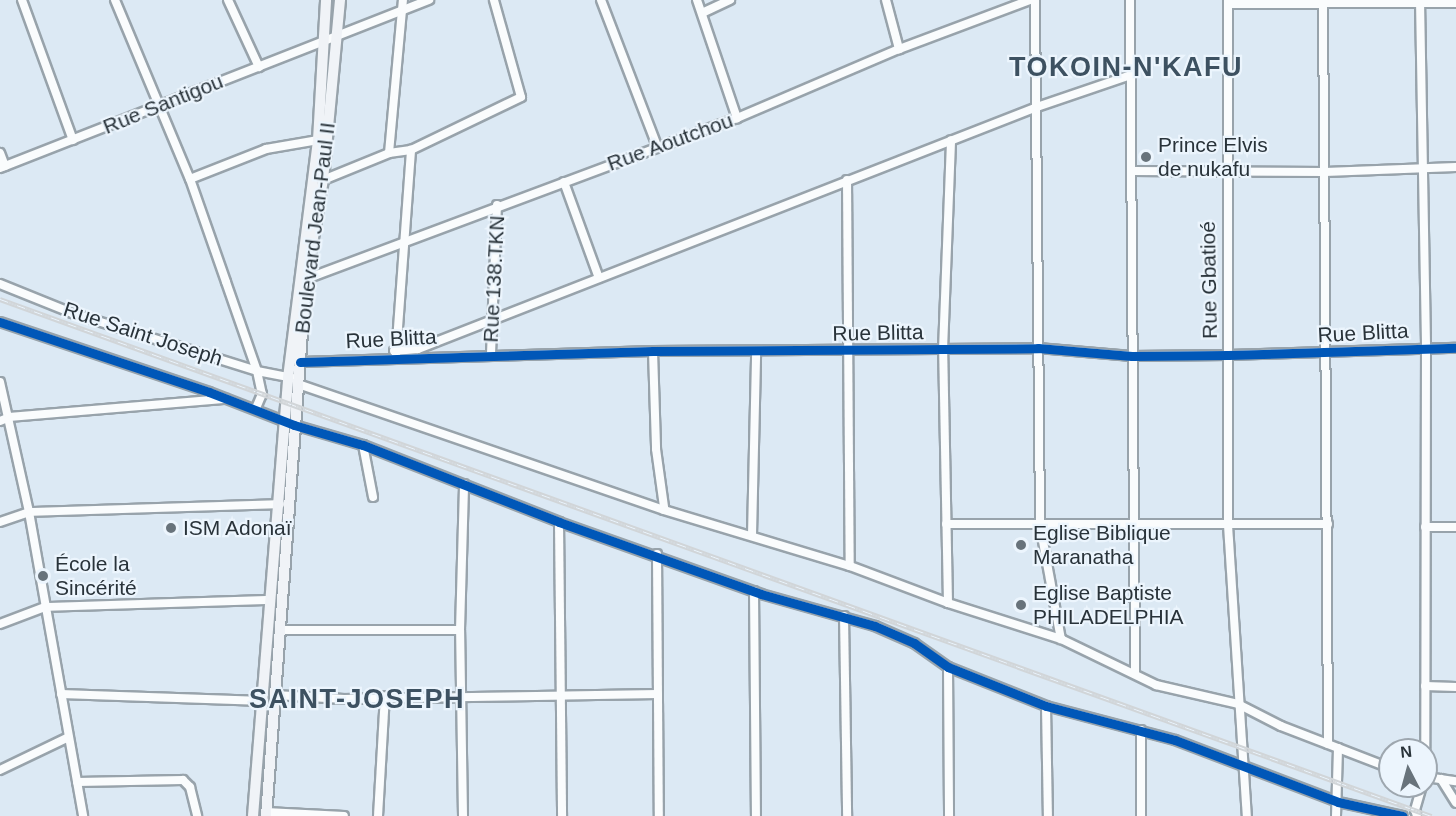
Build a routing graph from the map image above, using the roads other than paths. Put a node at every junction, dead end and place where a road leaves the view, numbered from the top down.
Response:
1 (22, 0) edge
2 (115, 0) edge
3 (228, 0) edge
4 (326, 0) edge
5 (340, 0) edge
6 (403, 0) edge
7 (429, 0) edge
8 (494, 0) edge
9 (601, 0) edge
10 (696, 0) edge
11 (730, 0) edge
12 (886, 0) edge
13 (1030, 0) edge
14 (1035, 0) edge
15 (1130, 0) edge
16 (1420, 1) edge
17 (1228, 2) edge
18 (1323, 3) edge
19 (1456, 3) edge
20 (401, 12) junction
21 (702, 13) junction
22 (332, 38) junction
23 (899, 49) junction
24 (259, 67) junction
25 (1131, 75) junction
26 (159, 106) junction
27 (1036, 107) junction
28 (737, 118) junction
29 (73, 140) junction
30 (318, 140) junction
31 (951, 140) junction
32 (657, 146) junction
33 (411, 150) junction
34 (0, 153) edge
35 (389, 153) junction
36 (3, 167) edge
37 (1456, 167) edge
38 (1226, 170) junction
39 (1424, 170) junction
40 (1132, 171) junction
41 (1325, 172) junction
42 (190, 179) junction
43 (323, 180) junction
44 (847, 180) junction
45 (564, 182) junction
46 (497, 205) junction
47 (404, 242) junction
48 (599, 278) junction
49 (306, 279) junction
50 (0, 284) edge
51 (493, 317) junction
52 (0, 322) edge
53 (1038, 348) junction
54 (1426, 348) junction
55 (1456, 348) edge
56 (943, 350) junction
57 (653, 351) junction
58 (849, 351) junction
59 (756, 352) junction
60 (395, 353) junction
61 (491, 354) junction
62 (1325, 354) junction
63 (1132, 356) junction
64 (1228, 356) junction
65 (300, 362) junction
66 (257, 371) junction
67 (295, 380) junction
68 (0, 382) edge
69 (227, 399) junction
70 (256, 408) junction
71 (10, 417) junction
72 (0, 421) edge
73 (290, 423) junction
74 (363, 445) junction
75 (464, 484) junction
76 (373, 497) dead end
77 (280, 504) junction
78 (664, 507) junction
79 (29, 512) junction
80 (0, 522) edge
81 (559, 522) junction
82 (946, 524) junction
83 (1328, 524) junction
84 (1040, 525) junction
85 (1134, 525) junction
86 (1228, 525) junction
87 (1425, 527) junction
88 (1456, 527) edge
89 (752, 535) junction
90 (657, 554) junction
91 (850, 566) junction
92 (754, 591) junction
93 (270, 600) junction
94 (948, 603) junction
95 (45, 607) junction
96 (844, 616) junction
97 (0, 624) edge
98 (279, 630) junction
99 (460, 630) junction
100 (1060, 639) junction
101 (948, 668) junction
102 (1135, 674) junction
103 (1425, 686) junction
104 (1456, 687) edge
105 (61, 694) junction
106 (658, 694) junction
107 (274, 695) junction
108 (564, 695) junction
109 (386, 696) junction
110 (460, 697) junction
111 (264, 701) junction
112 (1238, 704) junction
113 (1047, 706) junction
114 (1141, 730) junction
115 (69, 736) junction
116 (1425, 738) edge
117 (1328, 744) junction
118 (1338, 748) junction
119 (1378, 763) edge
120 (0, 770) edge
121 (1246, 770) junction
122 (1438, 779) edge
123 (1441, 779) junction
124 (1456, 781) edge
125 (77, 782) junction
126 (1418, 798) edge
127 (1338, 802) junction
128 (1456, 803) edge
129 (266, 814) edge
130 (83, 816) edge
131 (197, 816) edge
132 (253, 816) edge
133 (344, 816) edge
134 (378, 816) edge
135 (463, 816) edge
136 (562, 816) edge
137 (659, 816) edge
138 (756, 816) edge
139 (847, 816) edge
140 (949, 816) edge
141 (1048, 816) edge
142 (1142, 816) edge
143 (1247, 816) edge
144 (1336, 816) edge
145 (1403, 816) edge
146 (1417, 816) edge

1 - 29 street
2 - 26 street
3 - 24 street
4 - 22 main road, Boulevard Jean-Paul II
5 - 22 main road, Boulevard Jean-Paul II
6 - 20 street
7 - 20 street, Rue Santigou
8 - 33 street
9 - 32 street
10 - 21 street
11 - 21 street
12 - 23 street
13 - 23 street, Rue Aoutchou
14 - 27 street
15 - 25 street
16 - 18 street
16 - 19 street
16 - 39 street
17 - 18 street
17 - 38 street, Rue Gbatioé
18 - 41 street
20 - 22 street, Rue Santigou
20 - 35 street
21 - 28 street
22 - 24 street, Rue Santigou
22 - 30 main road, Boulevard Jean-Paul II
22 - 43 main road, Boulevard Jean-Paul II
23 - 28 street, Rue Aoutchou
24 - 26 street, Rue Santigou
25 - 27 street
25 - 40 street
26 - 29 street, Rue Santigou
26 - 42 street
27 - 31 street
27 - 53 street
28 - 32 street, Rue Aoutchou
29 - 36 street, Rue Santigou
30 - 42 street
30 - 67 main road, Boulevard Jean-Paul II
31 - 44 street
31 - 56 street
32 - 45 street, Rue Aoutchou
33 - 35 street
33 - 47 street
34 - 36 street
35 - 43 street
37 - 39 street
38 - 40 street
38 - 41 street
38 - 64 street, Rue Gbatioé
39 - 41 street
39 - 54 street
40 - 63 street
41 - 62 street
42 - 66 street
43 - 49 main road, Boulevard Jean-Paul II
44 - 48 street
44 - 58 street
45 - 46 street, Rue Aoutchou
45 - 48 street
46 - 47 street, Rue Aoutchou
46 - 51 street, Rue 138.TKN
47 - 49 street, Rue Aoutchou
47 - 60 street
48 - 51 street
49 - 65 main road, Boulevard Jean-Paul II
50 - 66 street, Rue Saint Joseph
51 - 60 street
51 - 61 street, Rue 138.TKN
52 - 69 street
53 - 56 street, Rue Blitta
53 - 63 street, Rue Blitta
53 - 84 street
54 - 55 street, Rue Blitta
54 - 62 street, Rue Blitta
54 - 87 street
56 - 58 street, Rue Blitta
56 - 82 street
57 - 59 street, Rue Blitta
57 - 61 street, Rue Blitta
57 - 78 street
58 - 59 street, Rue Blitta
58 - 91 street
59 - 89 street
60 - 61 street, Rue Blitta
60 - 65 street, Rue Blitta
62 - 64 street, Rue Blitta
62 - 83 street
63 - 64 street, Rue Blitta
63 - 85 street
64 - 86 street, Rue Gbatioé
65 - 67 main road, Boulevard Jean-Paul II
66 - 67 street, Rue Saint Joseph
66 - 70 street
67 - 73 main road, Boulevard Jean-Paul II
67 - 78 street, Rue Saint Joseph
68 - 71 street
69 - 70 street
69 - 71 street
70 - 73 street
71 - 72 street
71 - 79 street
73 - 74 street
73 - 77 main road, Boulevard Jean-Paul II
73 - 98 main road, Boulevard Jean-Paul II
74 - 75 street
74 - 76 street
75 - 81 street
75 - 99 street
77 - 79 street
77 - 93 main road, Boulevard Jean-Paul II
78 - 89 street, Rue Saint Joseph
79 - 80 street
79 - 95 street
81 - 90 street
81 - 108 street
82 - 84 street
82 - 94 street
83 - 86 street
83 - 117 street
84 - 85 street
84 - 100 street
85 - 86 street
85 - 102 street
86 - 112 street, Rue Gbatioé
87 - 88 street
87 - 103 street
89 - 91 street, Rue Saint Joseph
90 - 92 street
90 - 106 street
91 - 94 street, Rue Saint Joseph
92 - 96 street
92 - 138 street
93 - 95 street
93 - 111 main road, Boulevard Jean-Paul II
94 - 100 street, Rue Saint Joseph
95 - 97 street
95 - 105 street
96 - 101 street
96 - 139 street
98 - 99 street
98 - 107 main road, Boulevard Jean-Paul II
99 - 110 street
100 - 102 street, Rue Saint Joseph
101 - 113 street
101 - 140 street
102 - 112 street, Rue Saint Joseph
103 - 104 street
103 - 116 street
105 - 111 street
105 - 115 street
106 - 108 street
106 - 137 street
107 - 109 street
107 - 129 main road, Boulevard Jean-Paul II
108 - 110 street
108 - 136 street
109 - 110 street
109 - 134 street
110 - 135 street
111 - 132 main road, Boulevard Jean-Paul II
112 - 117 street, Rue Saint Joseph
112 - 121 street, Rue Gbatioé
113 - 114 street
113 - 141 street
114 - 121 street
114 - 142 street
115 - 120 street
115 - 125 street
117 - 118 street, Rue Saint Joseph
118 - 119 street, Rue Saint Joseph
118 - 127 street
121 - 127 street
121 - 143 street, Rue Gbatioé
122 - 123 street
123 - 124 street
123 - 128 street
125 - 130 street
125 - 131 street
126 - 146 street
127 - 144 street
127 - 145 street
129 - 133 street

